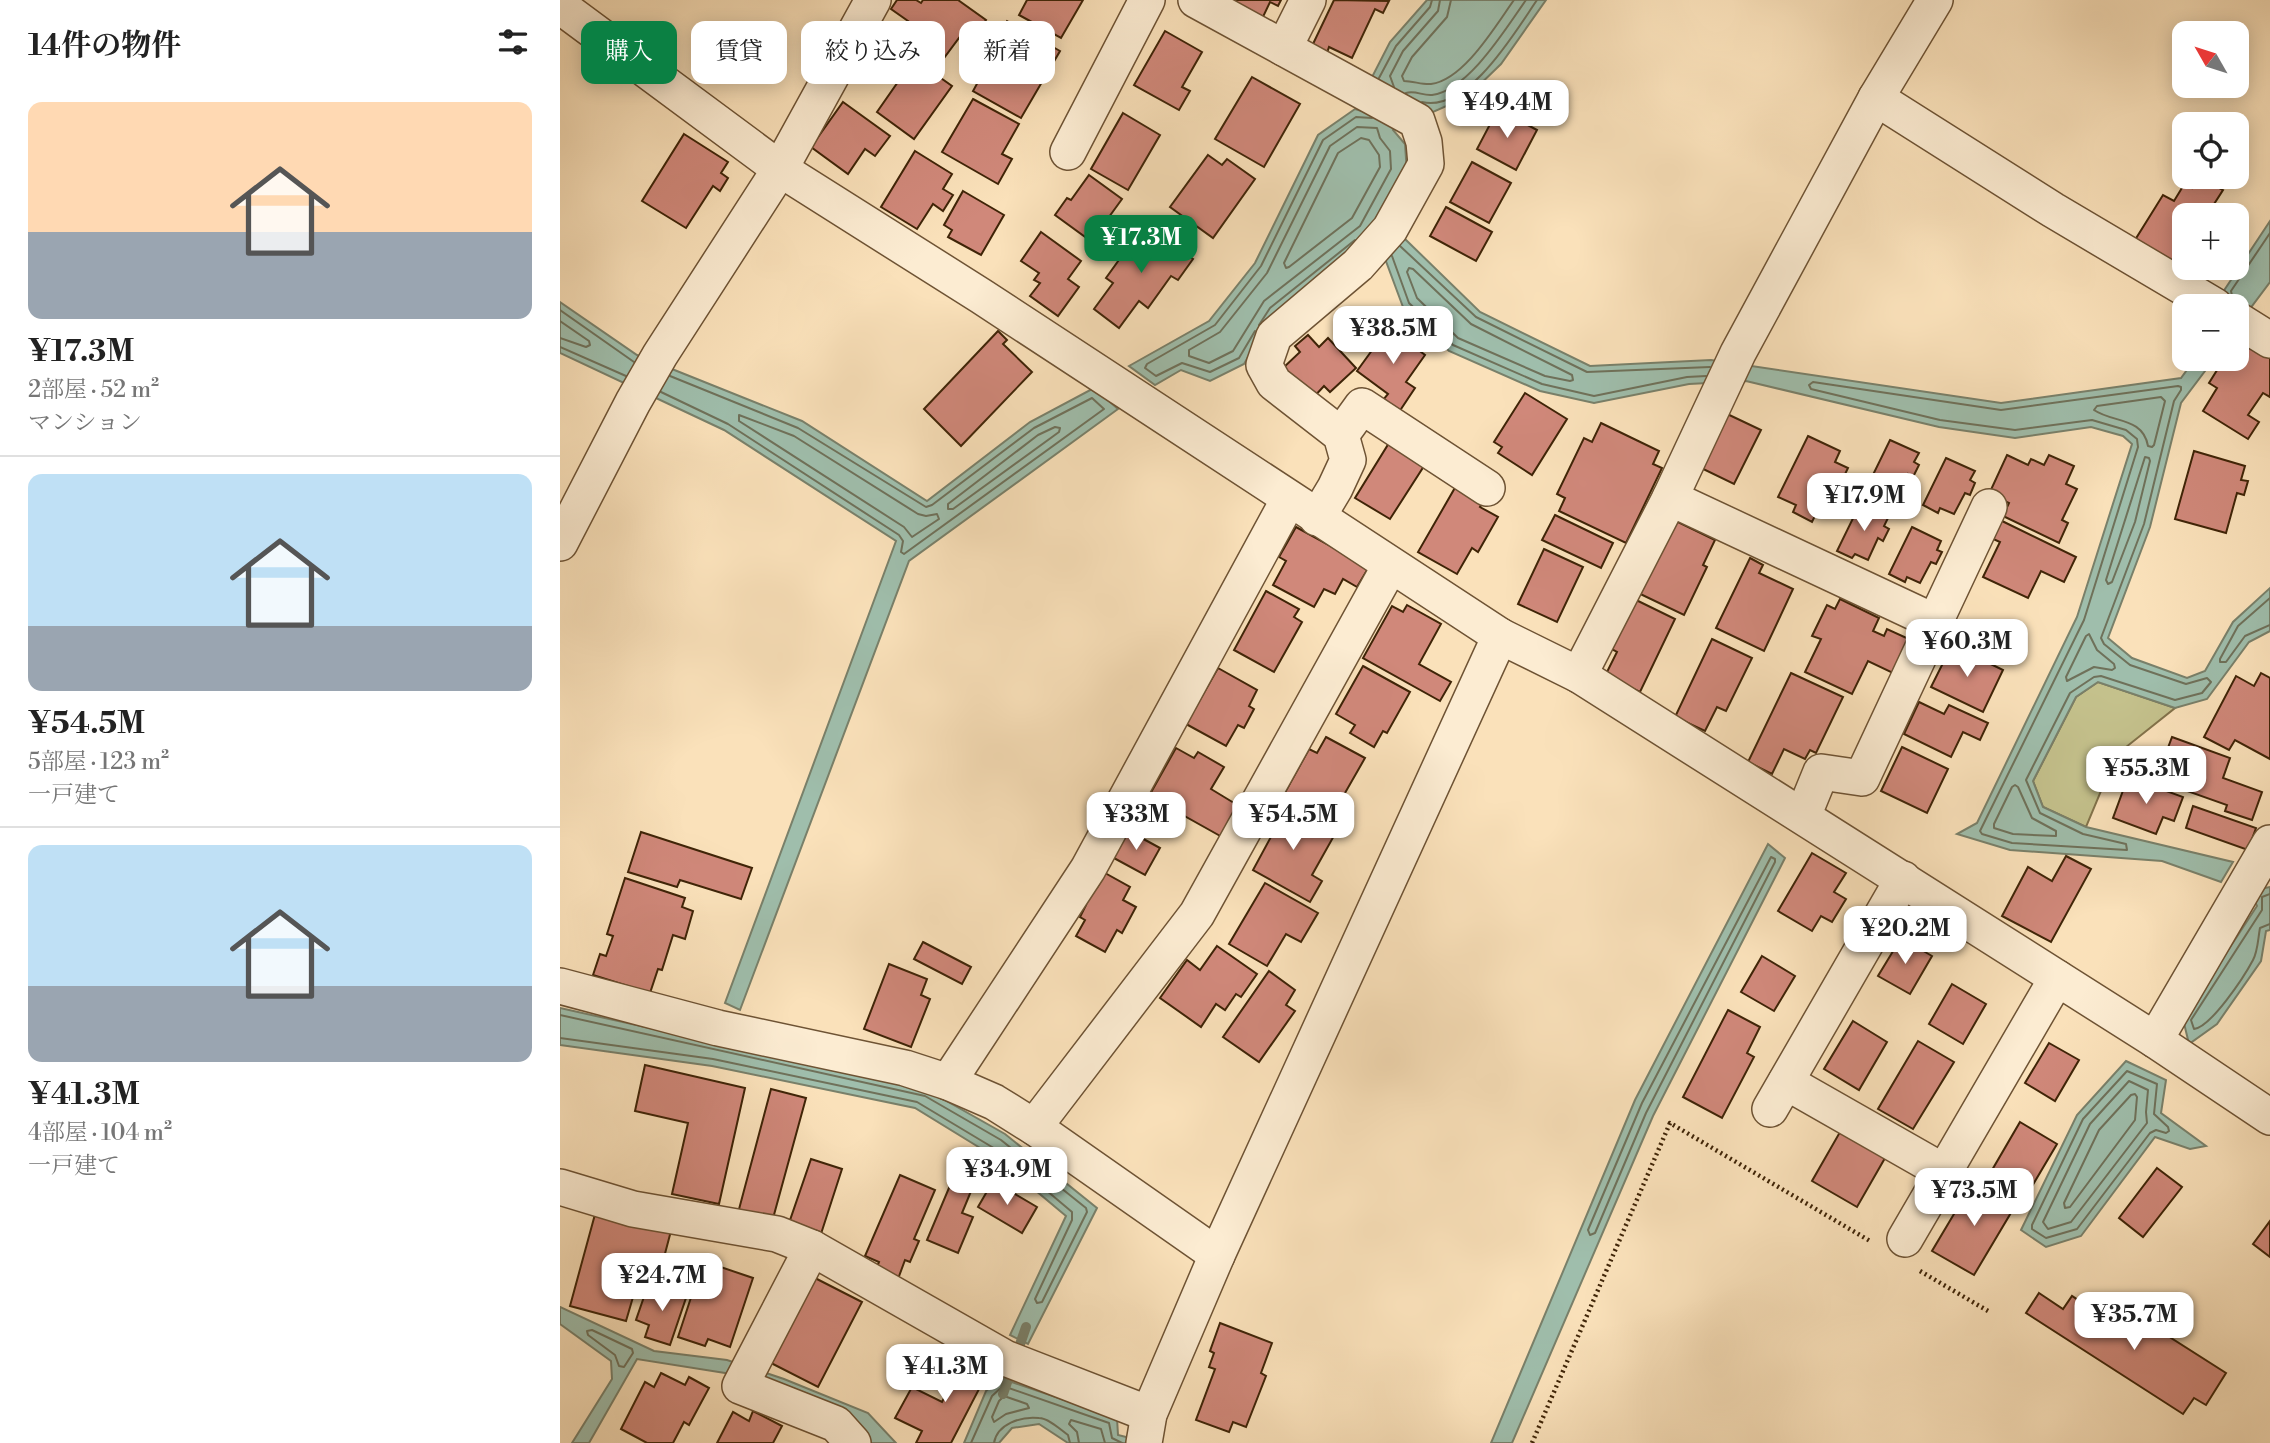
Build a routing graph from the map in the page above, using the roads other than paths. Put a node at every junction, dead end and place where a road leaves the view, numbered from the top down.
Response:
1 (873, 0) edge
2 (1147, 0) edge
3 (1196, 0) edge
4 (1308, 0) edge
5 (1935, 0) edge
6 (560, 6) edge
7 (1284, 48) junction
8 (1876, 98) junction
9 (1068, 152) dead end
10 (780, 169) junction
11 (2194, 294) edge
12 (1341, 435) junction
13 (1487, 488) dead end
14 (1670, 498) junction
15 (1989, 507) dead end
16 (1303, 508) junction
17 (560, 543) edge
18 (1390, 566) junction
19 (1935, 622) junction
20 (1500, 636) junction
21 (1579, 675) junction
22 (1803, 816) junction
23 (2270, 844) edge
24 (1903, 879) junction
25 (2057, 978) junction
26 (560, 986) edge
27 (2155, 1040) junction
28 (948, 1082) junction
29 (2270, 1117) edge
30 (1034, 1127) junction
31 (1944, 1172) junction
32 (560, 1187) edge
33 (812, 1248) junction
34 (1911, 1254) road end
35 (1217, 1255) junction
36 (1147, 1430) edge
37 (853, 1443) edge

1 - 10 street
2 - 9 street
3 - 7 street
4 - 7 street
5 - 8 street
6 - 10 street
7 - 12 street
8 - 11 street
8 - 14 street
10 - 16 street
10 - 17 street
12 - 13 street
12 - 16 street
14 - 19 street
14 - 21 street
15 - 19 street
16 - 18 street
16 - 28 street
18 - 20 street
18 - 30 street
19 - 22 street
20 - 21 street
20 - 35 street
21 - 22 street
22 - 24 street
23 - 27 street
24 - 25 street
24 - 31 street
25 - 27 street
25 - 31 street
26 - 28 street
27 - 29 street
28 - 30 street
30 - 35 street
31 - 34 street
32 - 33 street
33 - 36 street
33 - 37 street
35 - 36 street

